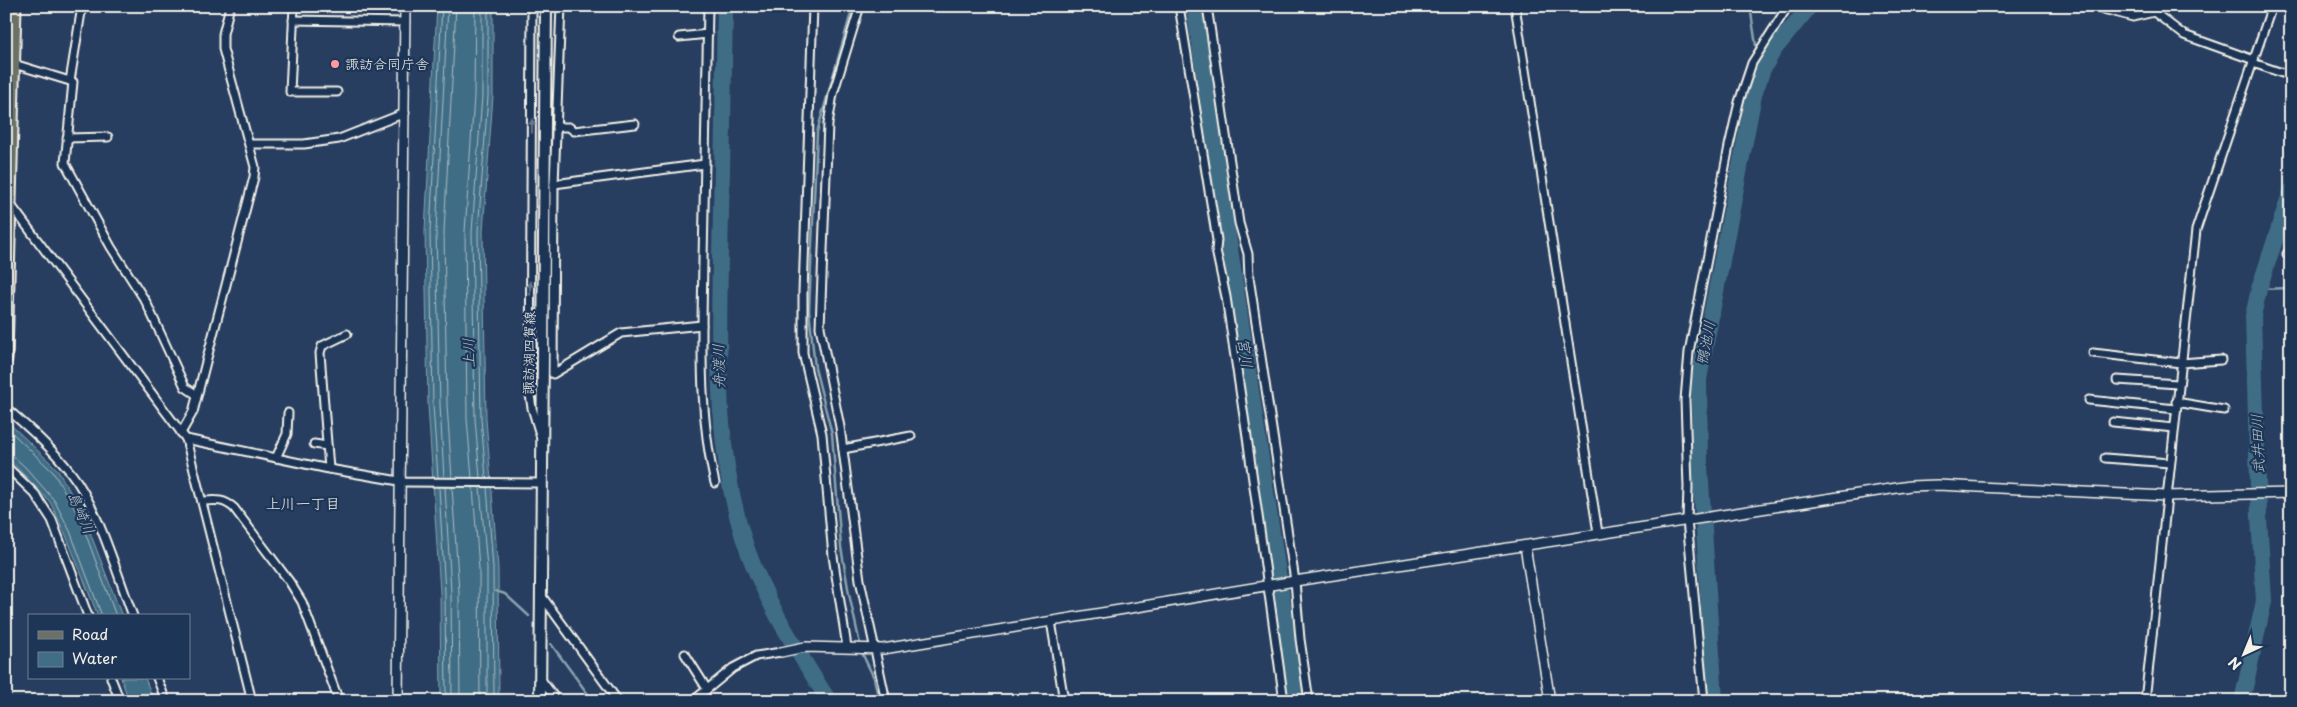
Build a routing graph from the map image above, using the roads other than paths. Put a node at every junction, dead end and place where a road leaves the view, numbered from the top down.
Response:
1 (16, 6) edge
2 (82, 6) edge
3 (230, 6) edge
4 (294, 6) edge
5 (405, 6) edge
6 (532, 6) edge
7 (546, 6) edge
8 (561, 6) edge
9 (708, 6) edge
10 (813, 6) edge
11 (860, 6) edge
12 (1179, 6) edge
13 (1207, 6) edge
14 (1515, 6) edge
15 (1788, 6) edge
16 (2092, 6) edge
17 (2272, 6) edge
18 (2155, 9) edge
19 (293, 20) junction
20 (405, 22) junction
21 (708, 34) junction
22 (679, 37) dead end
23 (2253, 62) junction
24 (14, 64) junction
25 (2291, 76) edge
26 (70, 81) junction
27 (338, 92) dead end
28 (405, 113) junction
29 (635, 124) dead end
30 (556, 127) junction
31 (108, 137) dead end
32 (67, 138) junction
33 (249, 144) junction
34 (705, 164) junction
35 (554, 184) junction
36 (8, 202) edge
37 (7, 279) edge
38 (702, 325) junction
39 (347, 334) dead end
40 (2093, 353) dead end
41 (6, 359) edge
42 (2220, 360) dead end
43 (2181, 363) junction
44 (2117, 380) dead end
45 (2178, 384) junction
46 (197, 395) junction
47 (2089, 400) dead end
48 (2176, 406) junction
49 (6, 408) edge
50 (2224, 410) dead end
51 (288, 413) dead end
52 (2113, 422) dead end
53 (2174, 428) junction
54 (182, 433) junction
55 (911, 436) dead end
56 (186, 440) junction
57 (542, 440) junction
58 (314, 444) dead end
59 (327, 446) junction
60 (843, 448) junction
61 (276, 458) junction
62 (2105, 458) dead end
63 (2170, 463) junction
64 (6, 466) edge
65 (329, 469) junction
66 (402, 482) junction
67 (539, 483) junction
68 (715, 483) dead end
69 (2291, 493) edge
70 (2166, 496) junction
71 (203, 501) junction
72 (1688, 520) junction
73 (1598, 533) junction
74 (1525, 546) junction
75 (1293, 581) junction
76 (1268, 586) junction
77 (541, 595) junction
78 (87, 614) edge
79 (132, 614) edge
80 (1051, 621) junction
81 (847, 647) junction
82 (874, 649) junction
83 (781, 652) joint
84 (685, 654) dead end
85 (540, 678) junction
86 (112, 680) edge
87 (158, 680) edge
88 (707, 689) junction
89 (120, 701) edge
90 (166, 701) edge
91 (252, 701) edge
92 (339, 701) edge
93 (398, 701) edge
94 (540, 701) edge
95 (557, 701) edge
96 (618, 701) edge
97 (693, 701) edge
98 (886, 701) edge
99 (1064, 701) edge
100 (1284, 701) edge
101 (1309, 701) edge
102 (1550, 701) edge
103 (1704, 701) edge
104 (2145, 701) edge

1 - 24 main road
2 - 26 street
3 - 33 street
4 - 19 street
5 - 20 street
57 -> 6 street
7 - 57 main road, 諏訪湖四賀線
8 - 30 street
9 - 21 street
10 - 81 street
11 - 60 street
12 - 76 street
13 - 75 street
14 - 73 street
15 - 72 street
16 - 18 street
17 - 23 street
18 - 23 street
19 - 20 street
19 - 27 street
20 - 28 street
21 - 22 street
21 - 34 street
23 - 25 street
23 - 43 street
24 - 26 street
24 - 36 main road
26 - 32 street
28 - 33 street
28 - 66 street
29 - 30 street
30 - 35 street
31 - 32 street
32 - 46 street
33 - 46 street
34 - 35 street
34 - 38 street
35 - 38 street
36 - 37 main road
36 - 54 street
37 - 41 main road
38 - 68 street
39 - 59 street
40 - 43 street
42 - 43 street
43 - 45 street
44 - 45 street
45 - 48 street
46 - 54 street
47 - 48 street
48 - 50 street
48 - 53 street
49 - 79 street
51 - 61 street
52 - 53 street
53 - 63 street
54 - 56 street
55 - 60 street
56 - 61 street
56 - 71 street
57 - 67 main road, 諏訪湖四賀線
58 - 59 street
59 - 65 street
60 - 82 street
61 - 65 street
62 - 63 street
63 - 70 street
64 - 78 street
65 - 66 street
66 - 67 street
66 - 93 street
67 - 77 main road, 諏訪湖四賀線
69 - 70 street
70 - 72 street
70 - 104 street
71 - 91 street
71 - 92 street
72 - 73 street
72 - 103 street
73 - 74 street
74 - 75 street
74 - 102 street
75 - 76 street
75 - 101 street
76 - 80 street
76 - 100 street
77 - 85 main road, 諏訪湖四賀線
77 - 96 street
80 - 82 street
80 - 99 street
81 - 82 street
81 - 83 street
82 - 98 street
83 - 88 street
84 - 88 street
85 - 94 main road, 諏訪湖四賀線
85 - 95 street
86 - 89 street
87 - 90 street
88 - 97 street

